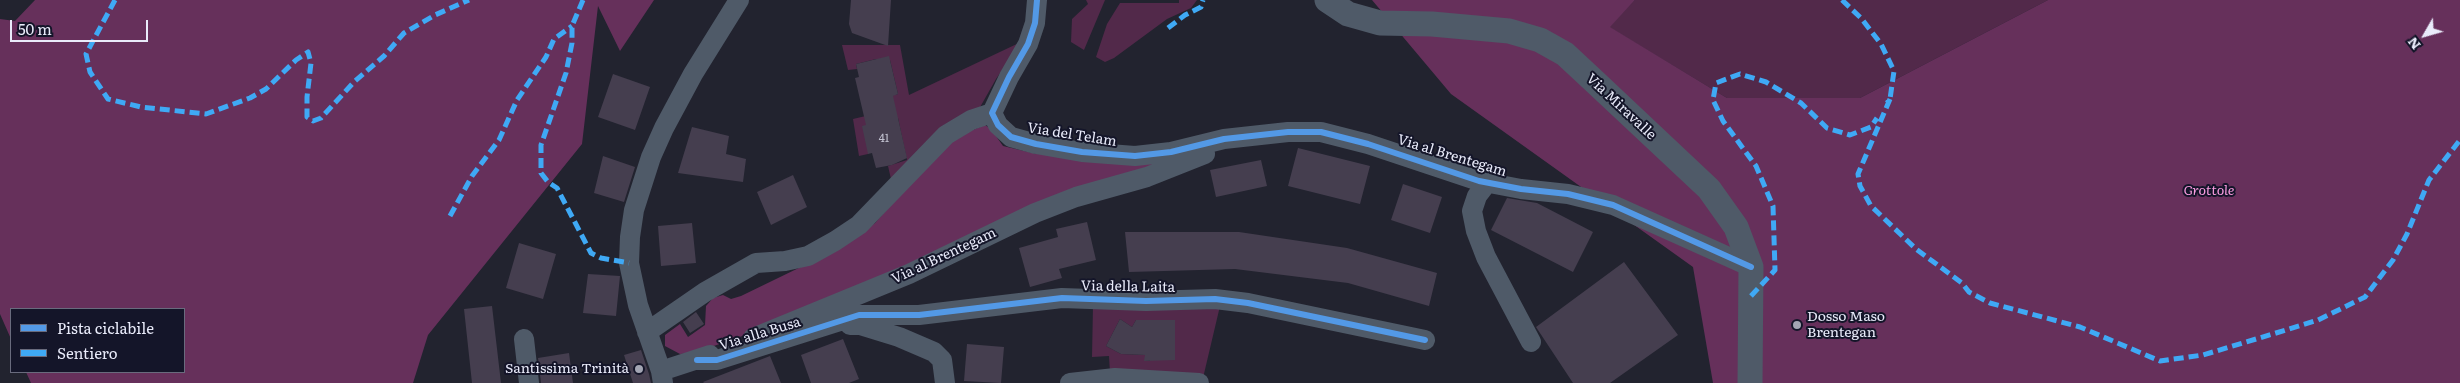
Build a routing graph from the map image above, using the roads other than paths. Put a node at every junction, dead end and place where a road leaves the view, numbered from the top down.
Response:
1 (739, 0) edge
2 (1036, 0) edge
3 (1327, 0) edge
4 (992, 112) junction
5 (1224, 139) junction
6 (1134, 156) joint
7 (1487, 183) junction
8 (1751, 267) junction
9 (830, 326) junction
10 (648, 332) junction
11 (524, 339) dead end
12 (1425, 340) dead end
13 (1531, 342) dead end
14 (697, 360) junction
15 (662, 377) edge
16 (529, 383) edge
17 (944, 383) edge
18 (1070, 383) edge
19 (1199, 383) edge
20 (1750, 383) edge

1 - 10 street
2 - 4 street
3 - 8 street, Via Miravalle
4 - 6 street, Via del Telam
4 - 10 street
5 - 6 street, Via al Brentegam
5 - 7 street, Via al Brentegam
5 - 14 street, Via al Brentegam
7 - 8 street, Via al Brentegam
7 - 13 street
8 - 20 street, Via Miravalle
9 - 12 street, Via della Laita
9 - 14 street, Via alla Busa
9 - 17 street
10 - 15 street
11 - 16 street
14 - 15 street, Via al Brentegam
18 - 19 street

